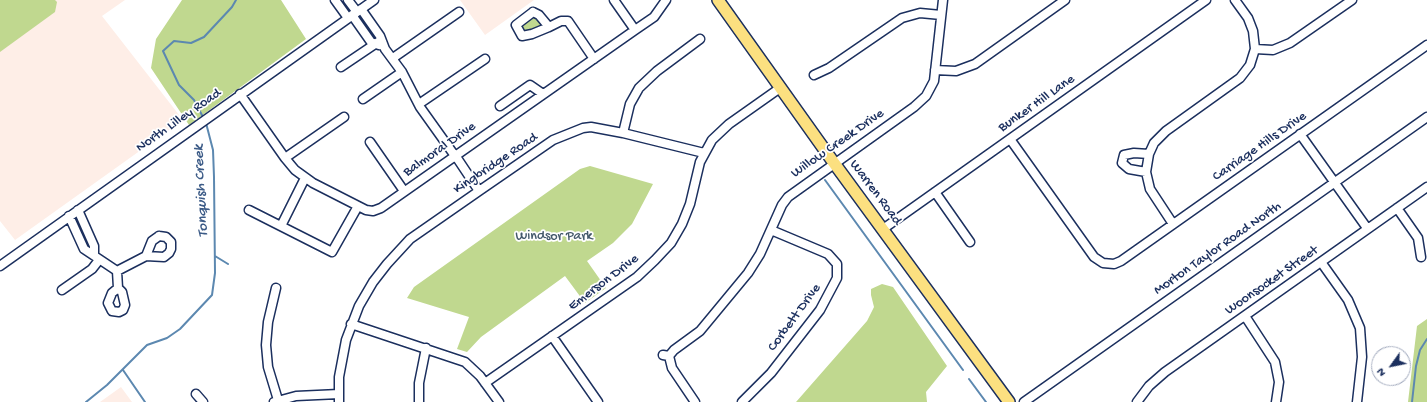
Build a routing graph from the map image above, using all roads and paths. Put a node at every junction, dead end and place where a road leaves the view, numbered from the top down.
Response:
1 (335, 0) edge
2 (348, 0) edge
3 (374, 0) edge
4 (614, 0) edge
5 (666, 0) edge
6 (718, 0) edge
7 (944, 0) edge
8 (1065, 0) edge
9 (1206, 0) edge
10 (1235, 0) edge
11 (1352, 0) edge
12 (459, 12) dead end
13 (355, 14) junction
14 (941, 15) junction
15 (549, 27) dead end
16 (635, 30) junction
17 (700, 39) dead end
18 (379, 42) junction
19 (1427, 45) edge
20 (1255, 49) junction
21 (393, 58) junction
22 (485, 59) dead end
23 (594, 59) junction
24 (341, 67) dead end
25 (935, 70) junction
26 (402, 72) junction
27 (814, 75) dead end
28 (780, 88) junction
29 (240, 94) junction
30 (543, 94) junction
31 (363, 99) dead end
32 (419, 104) junction
33 (500, 106) dead end
34 (344, 117) dead end
35 (1427, 117) edge
36 (623, 133) junction
37 (1300, 134) junction
38 (1010, 139) junction
39 (370, 142) dead end
40 (704, 153) junction
41 (1149, 154) junction
42 (456, 157) junction
43 (285, 158) junction
44 (834, 163) junction
45 (1146, 172) junction
46 (305, 178) junction
47 (1334, 183) junction
48 (1427, 187) edge
49 (404, 191) junction
50 (479, 191) junction
51 (935, 192) junction
52 (358, 206) junction
53 (1397, 208) junction
54 (78, 210) junction
55 (249, 210) dead end
56 (69, 216) junction
57 (1173, 224) junction
58 (281, 226) junction
59 (1367, 228) junction
60 (883, 229) junction
61 (771, 230) junction
62 (970, 242) dead end
63 (146, 256) dead end
64 (96, 257) junction
65 (1421, 257) dead end
66 (1321, 262) junction
67 (0, 266) edge
68 (117, 271) junction
69 (118, 288) dead end
70 (276, 288) dead end
71 (62, 290) dead end
72 (1245, 316) junction
73 (351, 324) junction
74 (552, 336) junction
75 (426, 348) junction
76 (485, 383) junction
77 (196, 394) dead end
78 (339, 398) edge
79 (275, 401) edge
80 (203, 402) edge
81 (419, 402) edge
82 (499, 402) edge
83 (598, 402) edge
84 (695, 402) edge
85 (742, 402) edge
86 (1009, 402) edge
87 (1024, 402) edge
88 (1137, 402) edge
89 (1276, 402) edge
90 (1357, 402) edge

1 - 13 street
2 - 13 street
3 - 13 street, North Lilley Road
4 - 16 street
5 - 16 street, Balmoral Drive
6 - 28 main road, Warren Road
7 - 14 street, Willow Creek Drive
8 - 25 street
9 - 38 street, Bunker Hill Lane
10 - 20 street
11 - 20 street
12 - 21 street
13 - 18 street
13 - 29 street, North Lilley Road
14 - 25 street, Willow Creek Drive
14 - 27 street
15 - 23 street
16 - 23 street, Balmoral Drive
17 - 36 street
18 - 21 street
18 - 24 street
19 - 37 street, Carriage Hills Drive
20 - 41 street
21 - 26 street
22 - 32 street
23 - 30 street, Balmoral Drive
25 - 44 street, Willow Creek Drive
26 - 31 street
26 - 32 street
28 - 40 street, Emerson Drive
28 - 44 main road, Warren Road
29 - 43 street, Balmoral Drive
29 - 54 street, North Lilley Road
30 - 33 street
30 - 42 street, Balmoral Drive
32 - 42 street
34 - 43 street
35 - 47 street, Morton Taylor Road North
36 - 40 street, Kingbridge Road
36 - 50 street, Kingbridge Road
37 - 47 street
37 - 57 street, Carriage Hills Drive
38 - 51 street, Bunker Hill Lane
38 - 57 street, Carriage Hills Drive
39 - 49 street
40 - 74 street, Emerson Drive
41 - 45 street
41 - 45 street
42 - 49 street, Balmoral Drive
42 - 50 street
43 - 46 street, Balmoral Drive
44 - 60 main road, Warren Road
44 - 61 street, Willow Creek Drive
45 - 57 street
46 - 52 street, Balmoral Drive
46 - 58 street
47 - 59 street
47 - 87 street, Morton Taylor Road North
48 - 53 street, Woonsocket Street
49 - 52 street, Balmoral Drive
50 - 73 street, Kingbridge Road
51 - 60 street, Bunker Hill Lane
51 - 62 street
52 - 58 street
53 - 59 street, Woonsocket Street
53 - 65 street
54 - 56 street, North Lilley Road
54 - 64 street
55 - 58 street
56 - 64 street
56 - 67 street, North Lilley Road
59 - 66 street, Woonsocket Street
60 - 86 main road, Warren Road
61 - 84 street, Willow Creek Drive
61 - 85 street, Corbett Drive
63 - 68 street
64 - 68 street
64 - 71 street
66 - 72 street, Woonsocket Street
66 - 90 street
68 - 69 street
70 - 79 street
72 - 88 street, Woonsocket Street
72 - 89 street
73 - 75 street
73 - 78 street, Kingbridge Road
74 - 76 street, Emerson Drive
74 - 83 street
75 - 76 street
75 - 81 street
76 - 82 street
77 - 80 street
78 - 79 street

